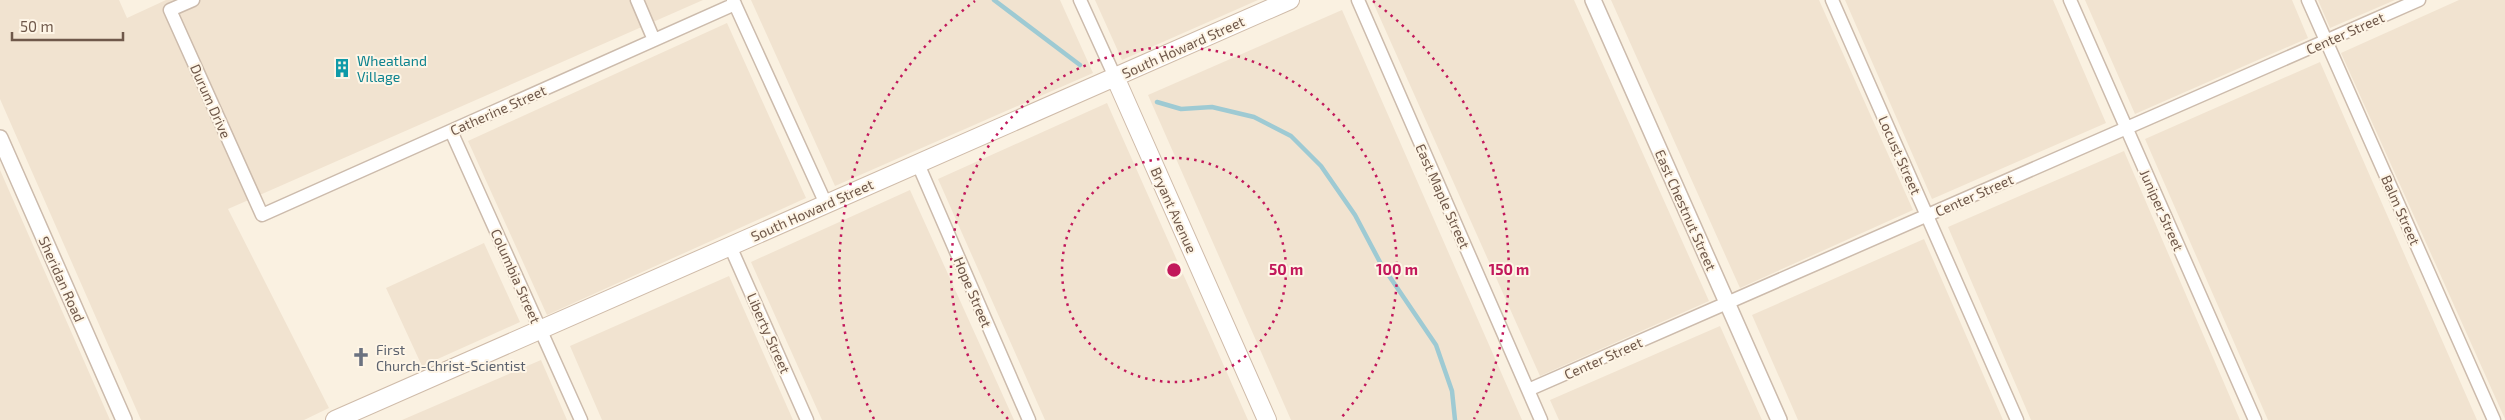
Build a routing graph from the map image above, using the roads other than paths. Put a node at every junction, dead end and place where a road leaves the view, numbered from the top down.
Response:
1 (193, 0) edge
2 (637, 0) edge
3 (1080, 0) edge
4 (1290, 0) edge
5 (1358, 0) edge
6 (1593, 0) edge
7 (1832, 0) edge
8 (2070, 0) edge
9 (2308, 0) edge
10 (2419, 0) edge
11 (734, 2) edge
12 (654, 40) junction
13 (2326, 41) junction
14 (1115, 77) junction
15 (2126, 128) junction
16 (451, 131) junction
17 (0, 138) edge
18 (918, 164) junction
19 (826, 204) junction
20 (262, 215) joint
21 (1927, 216) junction
22 (730, 246) junction
23 (1728, 303) junction
24 (540, 330) junction
25 (1528, 390) junction
26 (353, 416) edge
27 (124, 420) edge
28 (335, 420) edge
29 (581, 420) edge
30 (807, 420) edge
31 (1029, 420) edge
32 (1267, 420) edge
33 (1541, 420) edge
34 (1779, 420) edge
35 (2017, 420) edge
36 (2255, 420) edge
37 (2494, 420) edge

1 - 20 street, Durum Drive
2 - 12 street
3 - 14 street, Bryant Avenue
4 - 14 main road, South Howard Street
5 - 25 street, East Maple Street
6 - 23 street, East Chestnut Street
7 - 21 street, Locust Street
8 - 15 street, Juniper Street
9 - 13 street, Balm Street
10 - 13 street, Center Street
11 - 12 street, Catherine Street
11 - 19 street
12 - 16 street, Catherine Street
13 - 15 street, Center Street
13 - 37 street, Balm Street
14 - 18 main road, South Howard Street
14 - 32 main road, Bryant Avenue
15 - 21 street, Center Street
15 - 36 street, Juniper Street
16 - 20 street, Catherine Street
16 - 24 street, Columbia Street
17 - 27 street, Sheridan Road
18 - 19 main road, South Howard Street
18 - 31 street, Hope Street
19 - 22 main road, South Howard Street
21 - 23 street, Center Street
21 - 35 street, Locust Street
22 - 24 main road, South Howard Street
22 - 30 street, Liberty Street
23 - 25 street, Center Street
23 - 34 street, East Chestnut Street
24 - 26 main road, South Howard Street
24 - 29 street, Columbia Street
25 - 33 street, East Maple Street
26 - 28 main road, South Howard Street

